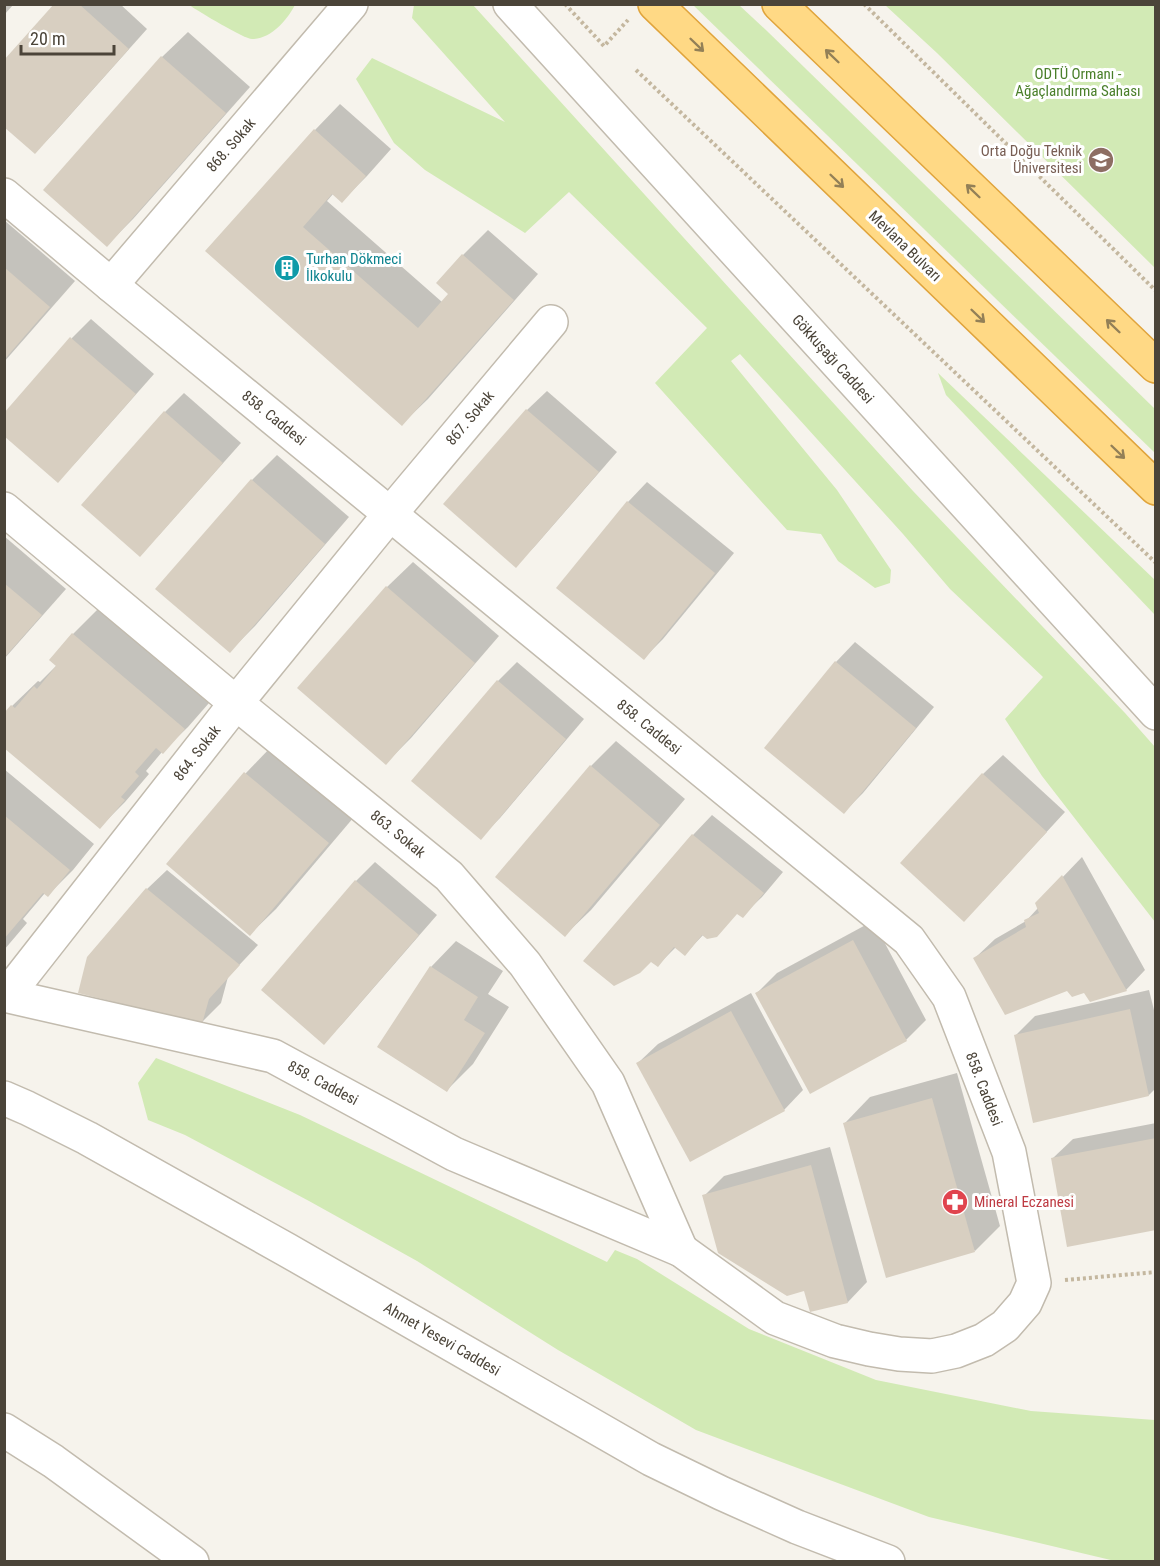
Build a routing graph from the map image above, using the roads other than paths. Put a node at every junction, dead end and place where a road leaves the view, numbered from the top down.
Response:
1 (351, 4) edge
2 (510, 4) edge
3 (779, 4) edge
4 (645, 9) edge
5 (4, 195) edge
6 (111, 285) junction
7 (551, 322) dead end
8 (1155, 366) edge
9 (1155, 488) edge
10 (4, 509) edge
11 (390, 514) junction
12 (236, 703) junction
13 (1155, 713) edge
14 (6, 995) edge
15 (4, 1098) edge
16 (681, 1250) junction
17 (4, 1430) edge
18 (192, 1562) edge
19 (888, 1562) edge

1 - 6 street, 868. Sokak
2 - 13 street, Gökkuşağı Caddesi
8 -> 3 highway
4 -> 9 highway, Mevlana Bulvarı
5 - 6 street, 858. Caddesi
6 - 11 street, 858. Caddesi
7 - 11 street, 867. Sokak
10 - 12 street, 863. Sokak
11 - 12 street, 864. Sokak
11 - 16 street, 858. Caddesi
12 - 14 street, 864. Sokak
12 - 16 street, 863. Sokak
14 - 16 street, 858. Caddesi
15 - 19 street, Ahmet Yesevi Caddesi
17 - 18 street

